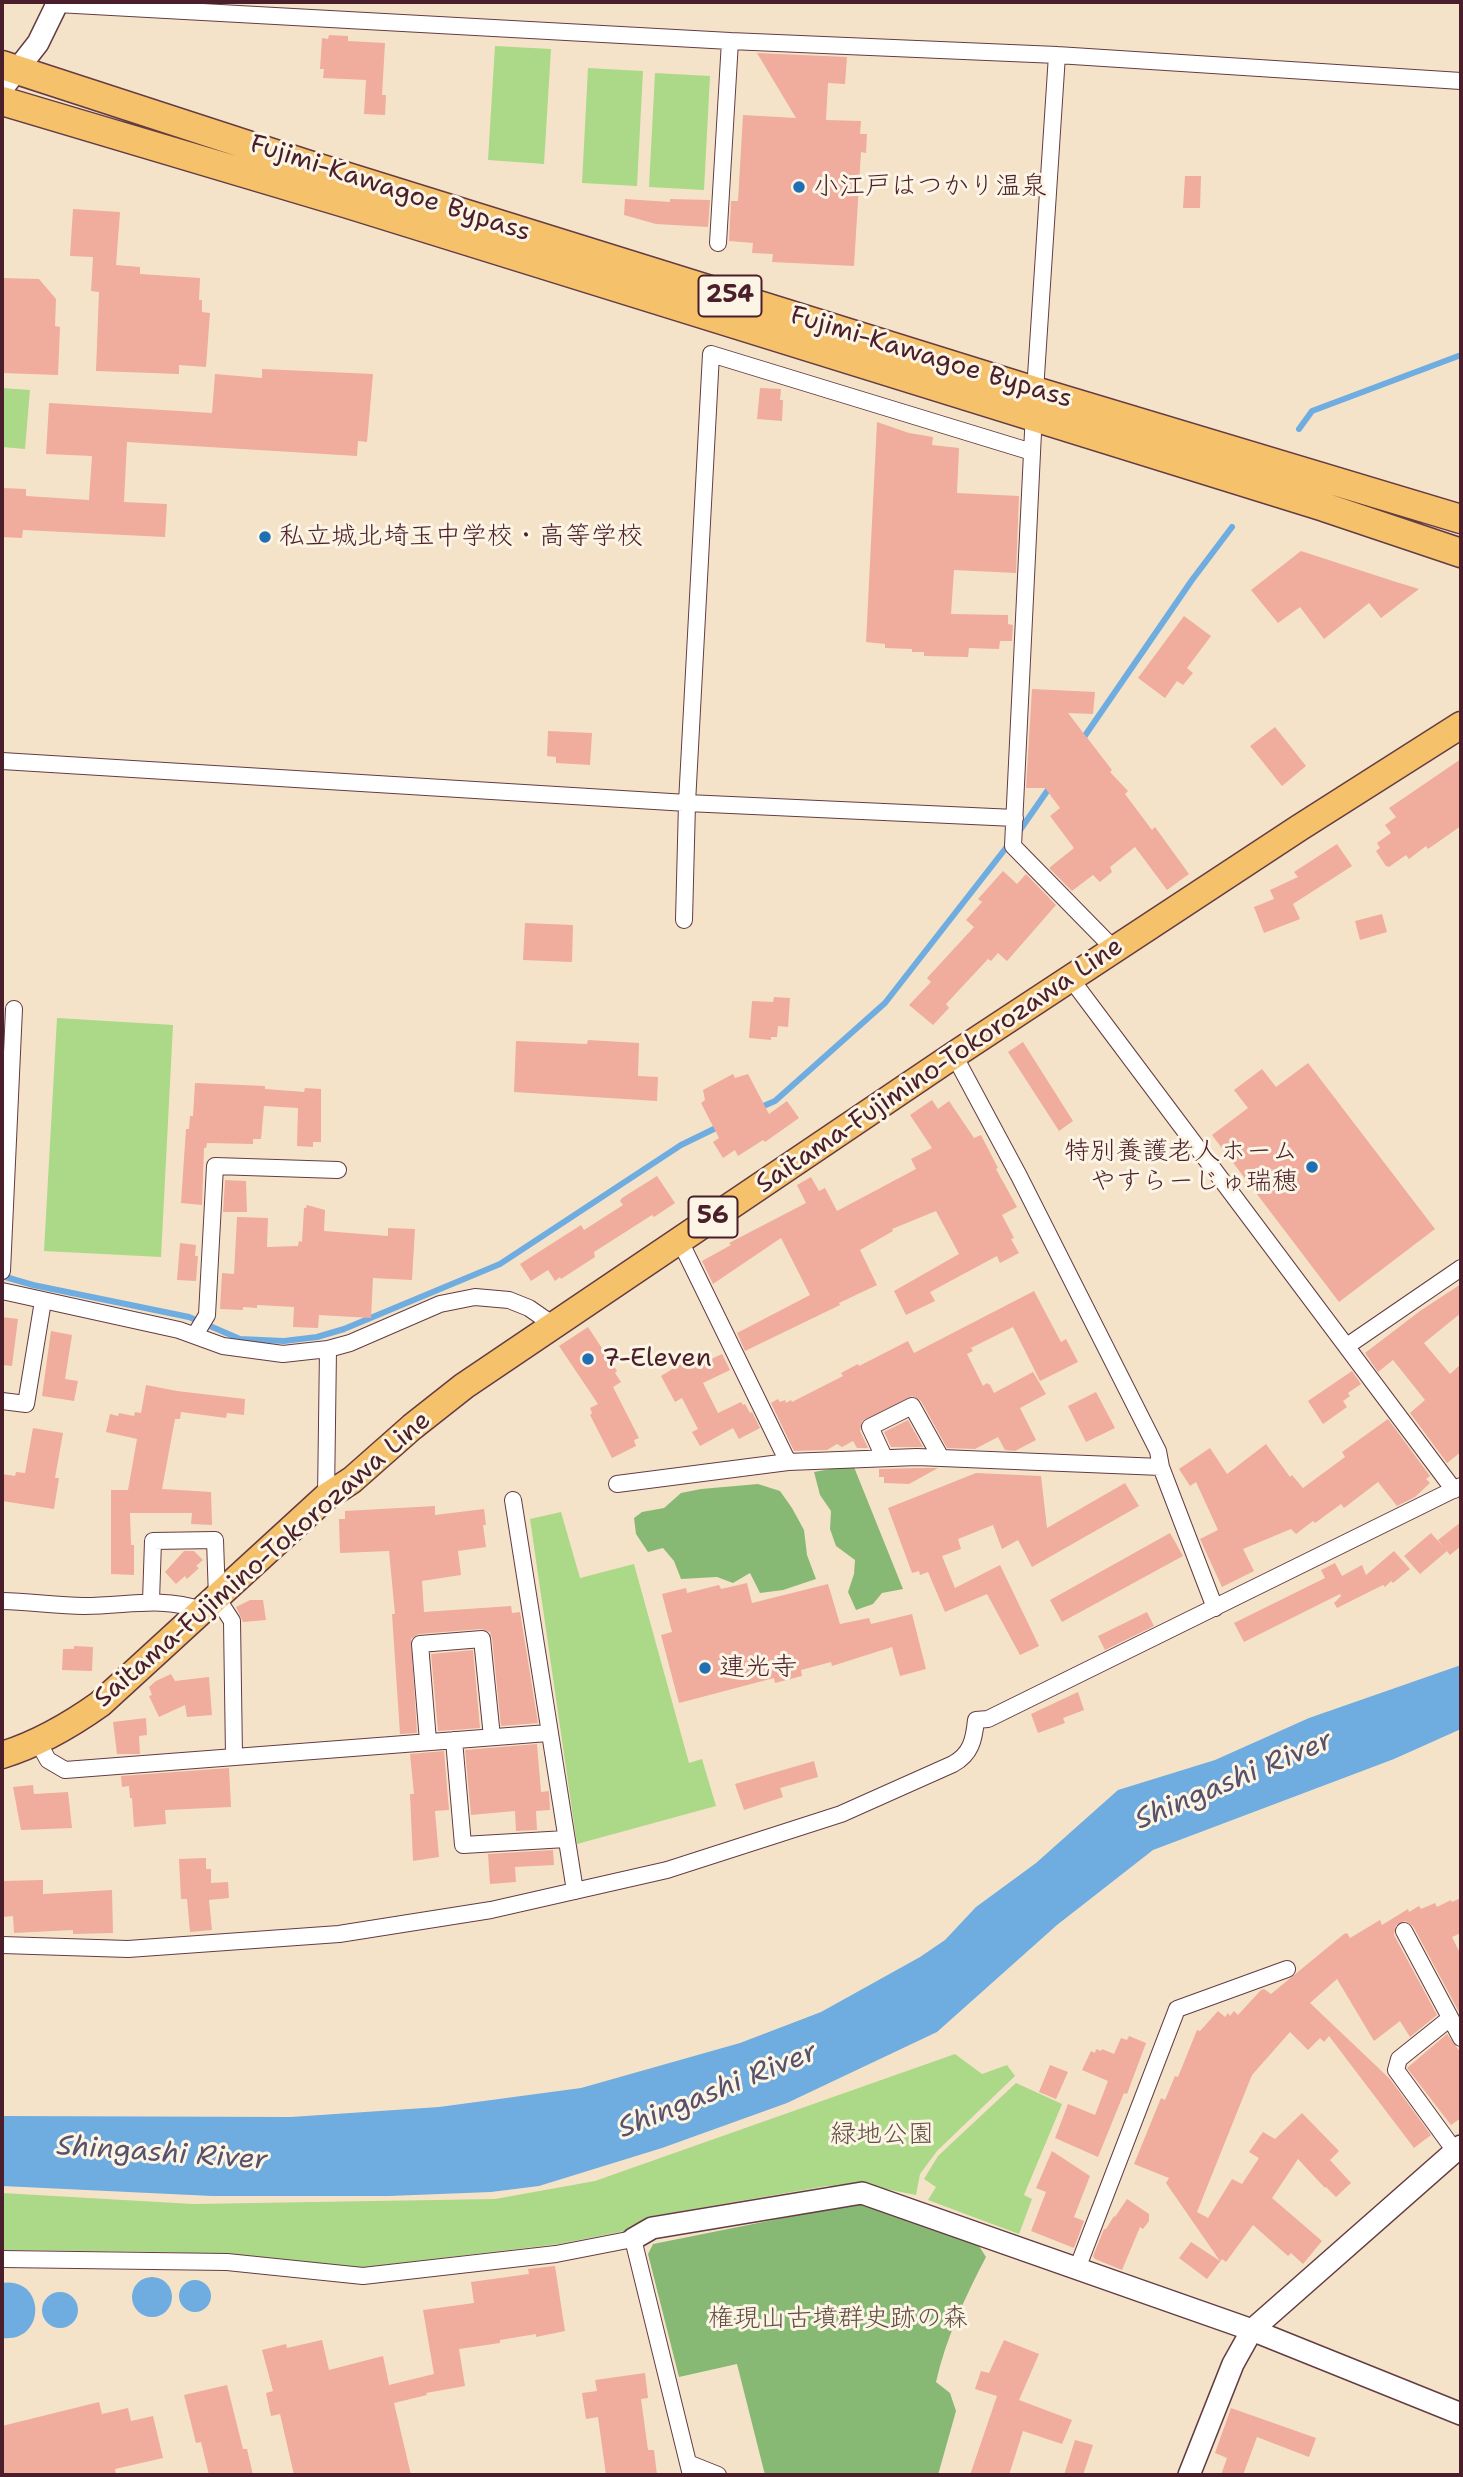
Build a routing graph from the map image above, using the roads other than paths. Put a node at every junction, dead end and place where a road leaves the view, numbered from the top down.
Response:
1 (57, 3) edge
2 (730, 41) junction
3 (1057, 55) junction
4 (7, 75) edge
5 (1461, 81) edge
6 (2, 101) edge
7 (718, 243) dead end
8 (1035, 404) junction
9 (1032, 452) junction
10 (1461, 519) edge
11 (1461, 553) edge
12 (1461, 725) edge
13 (2, 761) edge
14 (687, 803) junction
15 (1015, 818) junction
16 (684, 920) dead end
17 (1115, 950) junction
18 (1071, 979) junction
19 (14, 1009) dead end
20 (954, 1055) junction
21 (338, 1170) dead end
22 (680, 1239) junction
23 (1461, 1268) edge
24 (2, 1271) edge
25 (2, 1291) edge
26 (43, 1301) junction
27 (552, 1324) junction
28 (194, 1335) junction
29 (1347, 1346) junction
30 (328, 1349) junction
31 (2, 1401) edge
32 (884, 1457) junction
33 (941, 1458) junction
34 (788, 1462) junction
35 (1161, 1467) junction
36 (617, 1484) dead end
37 (1457, 1488) edge
38 (326, 1497) junction
39 (513, 1500) dead end
40 (2, 1601) edge
41 (151, 1601) junction
42 (210, 1604) junction
43 (1215, 1608) junction
44 (548, 1733) junction
45 (492, 1737) junction
46 (454, 1740) junction
47 (428, 1741) junction
48 (38, 1742) junction
49 (2, 1755) edge
50 (234, 1756) junction
51 (566, 1839) junction
52 (575, 1891) junction
53 (1404, 1931) dead end
54 (2, 1945) edge
55 (1287, 1969) dead end
56 (1449, 2019) junction
57 (1461, 2038) edge
58 (1458, 2149) edge
59 (633, 2239) junction
60 (2, 2259) edge
61 (1077, 2269) junction
62 (1252, 2330) junction
63 (1461, 2414) edge
64 (690, 2469) edge
65 (1191, 2474) edge
66 (718, 2475) edge

1 - 2 street
1 - 4 street
2 - 3 street
2 - 7 street
3 - 5 street
3 - 8 street
4 - 8 highway, Fujimi-Kawagoe Bypass / 254
6 - 8 highway, Fujimi-Kawagoe Bypass / 254
8 - 9 street
8 - 10 highway, Fujimi-Kawagoe Bypass / 254
8 - 11 highway, Fujimi-Kawagoe Bypass / 254
9 - 14 street
9 - 15 street
12 - 17 main road, Saitama-Fujimino-Tokorozawa Line / 56
13 - 14 street
14 - 15 street
14 - 16 street
15 - 17 street
17 - 18 main road, Saitama-Fujimino-Tokorozawa Line / 56
18 - 20 main road, Saitama-Fujimino-Tokorozawa Line / 56
18 - 29 street
19 - 24 street
20 - 22 main road, Saitama-Fujimino-Tokorozawa Line / 56
20 - 35 street
21 - 28 street
22 - 27 main road, Saitama-Fujimino-Tokorozawa Line / 56
22 - 34 street
23 - 29 street
25 - 26 street
26 - 28 street
26 - 31 street
27 - 30 street
27 - 38 main road, Saitama-Fujimino-Tokorozawa Line / 56
28 - 30 street
29 - 37 street
30 - 38 street
32 - 33 street
32 - 33 street
32 - 34 street
33 - 35 street
34 - 36 street
35 - 43 street
37 - 43 street
38 - 42 main road, Saitama-Fujimino-Tokorozawa Line / 56
39 - 44 street
40 - 41 street
41 - 42 street
41 - 42 street
42 - 48 main road, Saitama-Fujimino-Tokorozawa Line / 56
42 - 50 street
43 - 52 street
44 - 45 street
44 - 51 street
45 - 46 street
45 - 47 street
46 - 47 street
46 - 51 street
47 - 50 street
48 - 49 main road, Saitama-Fujimino-Tokorozawa Line / 56
48 - 50 street
51 - 52 street
52 - 54 street
53 - 56 street
55 - 61 street
56 - 57 street
56 - 58 street
58 - 62 street
59 - 60 street
59 - 61 street
59 - 64 street
61 - 62 street
62 - 63 street
62 - 65 street
64 - 66 street

